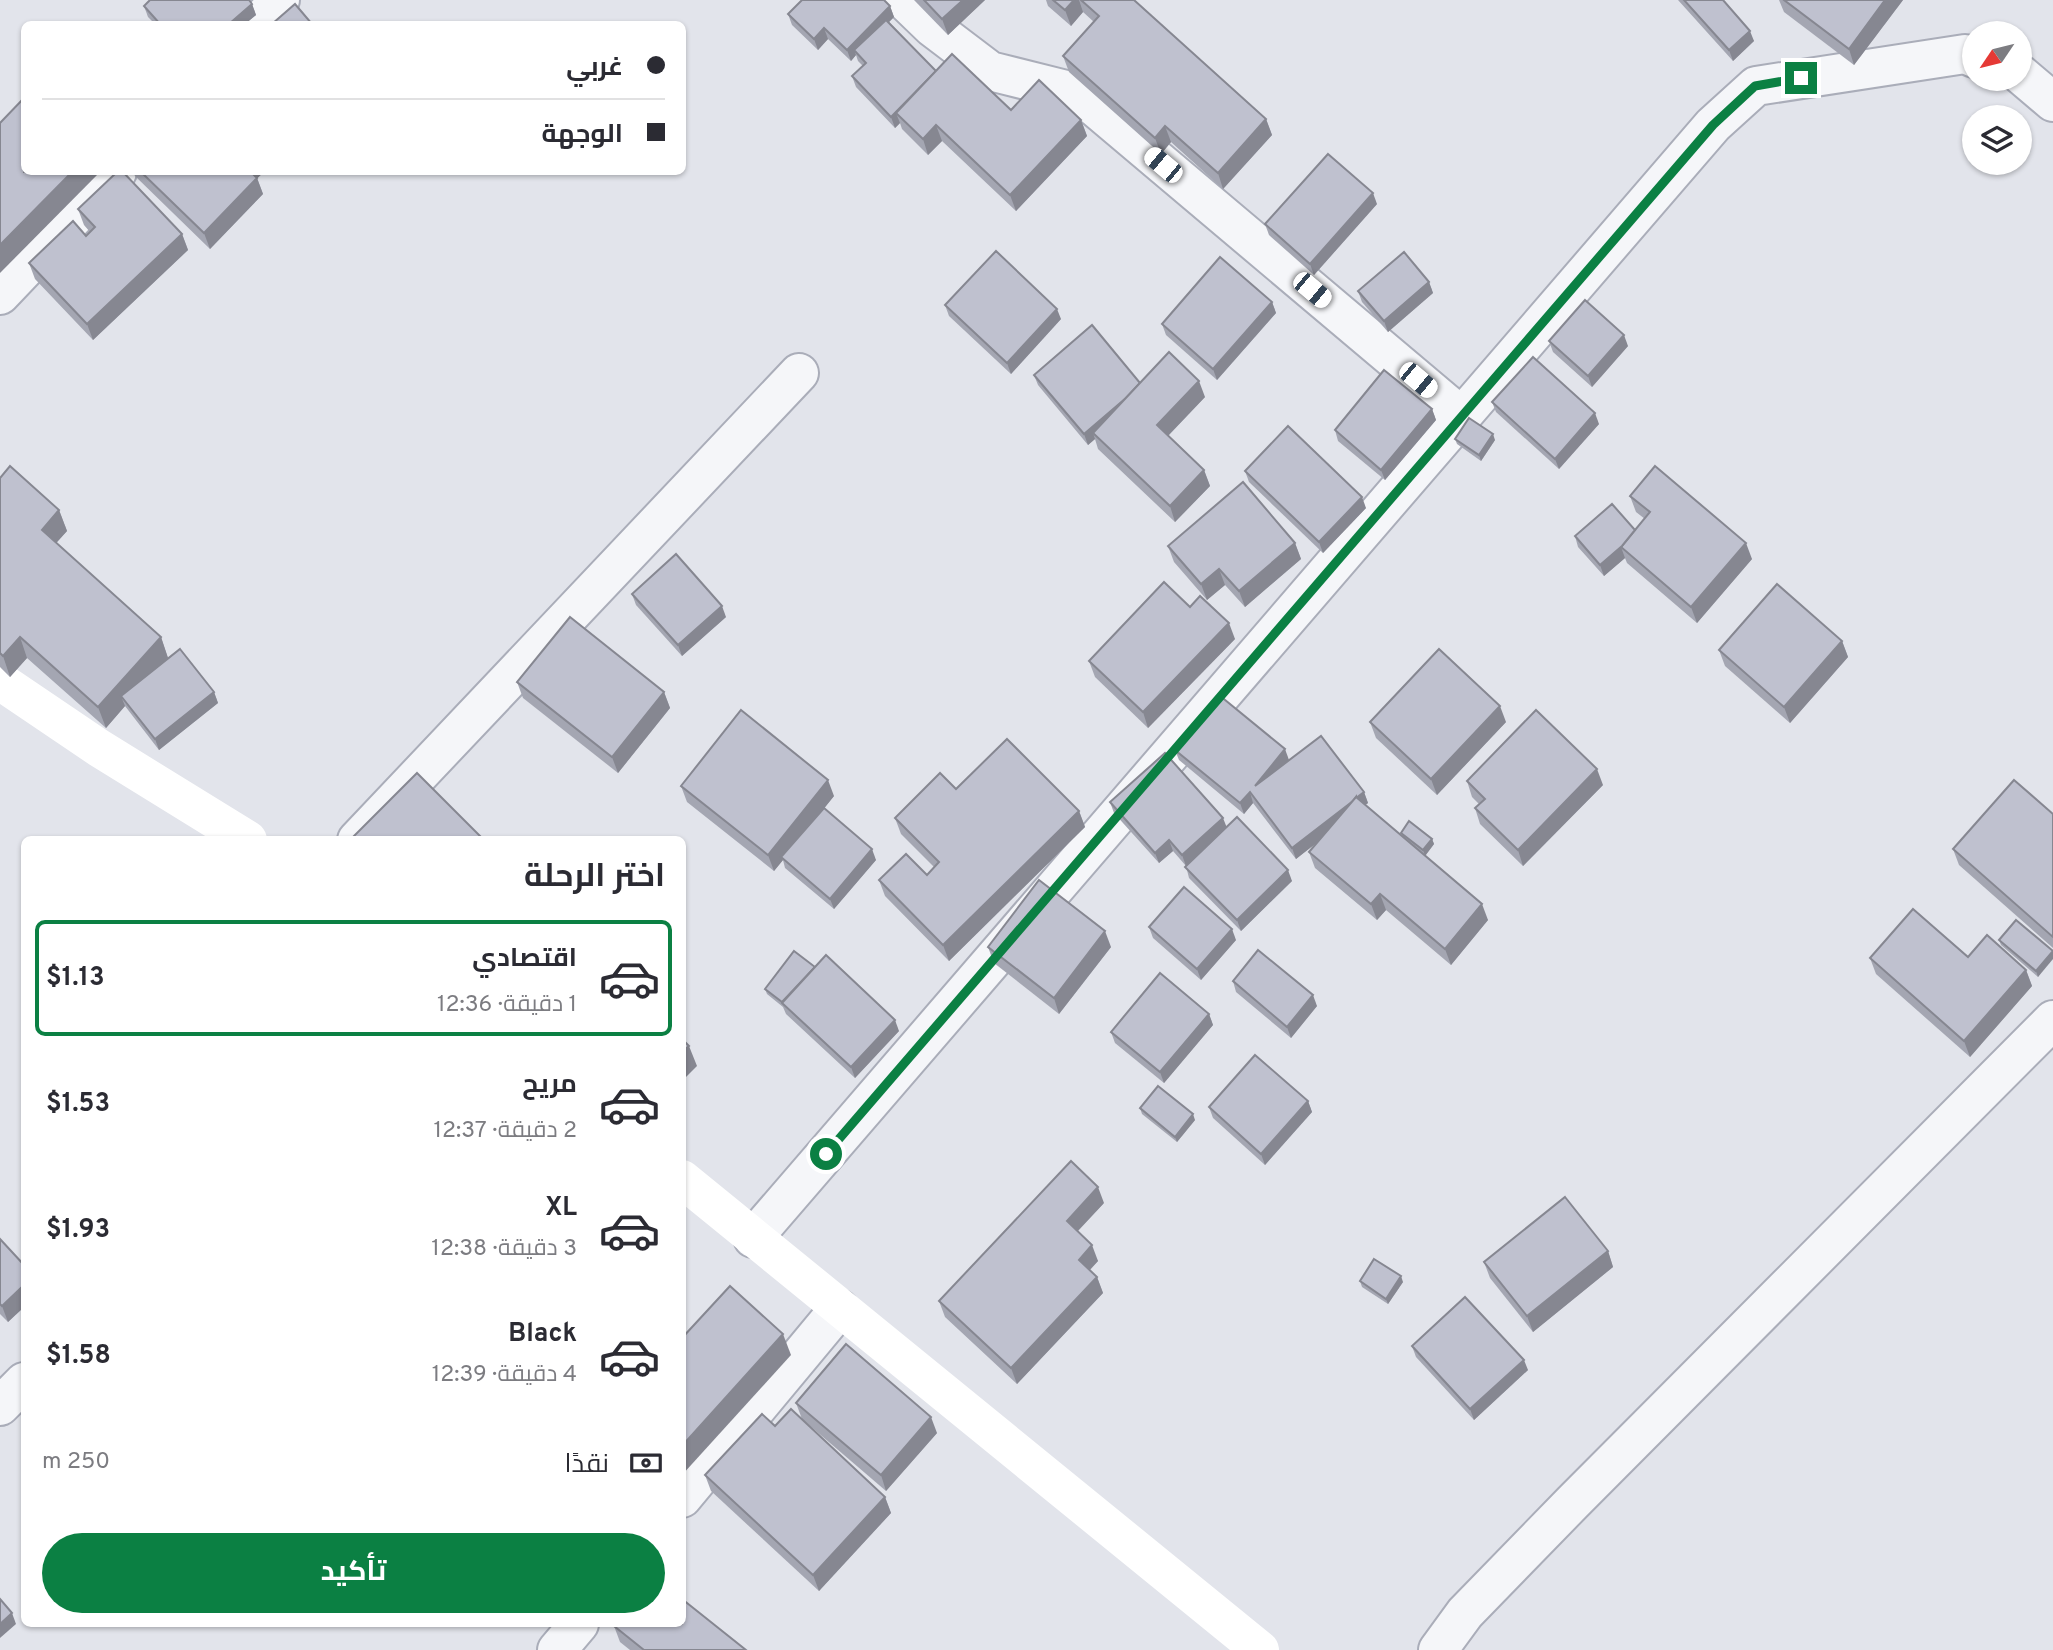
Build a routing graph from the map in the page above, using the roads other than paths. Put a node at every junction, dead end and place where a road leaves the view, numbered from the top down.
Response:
1 (280, 0) edge
2 (904, 0) edge
3 (260, 21) edge
4 (1962, 54) edge
5 (2032, 84) edge
6 (2053, 102) edge
7 (114, 175) edge
8 (0, 295) edge
9 (799, 373) dead end
10 (1461, 416) junction
11 (0, 681) edge
12 (242, 836) edge
13 (361, 836) edge
14 (2053, 1020) edge
15 (686, 1182) edge
16 (753, 1238) junction
17 (839, 1308) junction
18 (21, 1385) edge
19 (0, 1406) edge
20 (686, 1493) edge
21 (576, 1627) edge
22 (557, 1650) edge
23 (1260, 1650) edge
24 (1438, 1650) edge

1 - 3 street
2 - 10 street
4 - 10 street
5 - 6 street
7 - 8 street
9 - 13 street
10 - 16 street
11 - 12 street
14 - 24 street
15 - 16 street
16 - 17 street
17 - 20 street
17 - 23 street
18 - 19 street
21 - 22 street

